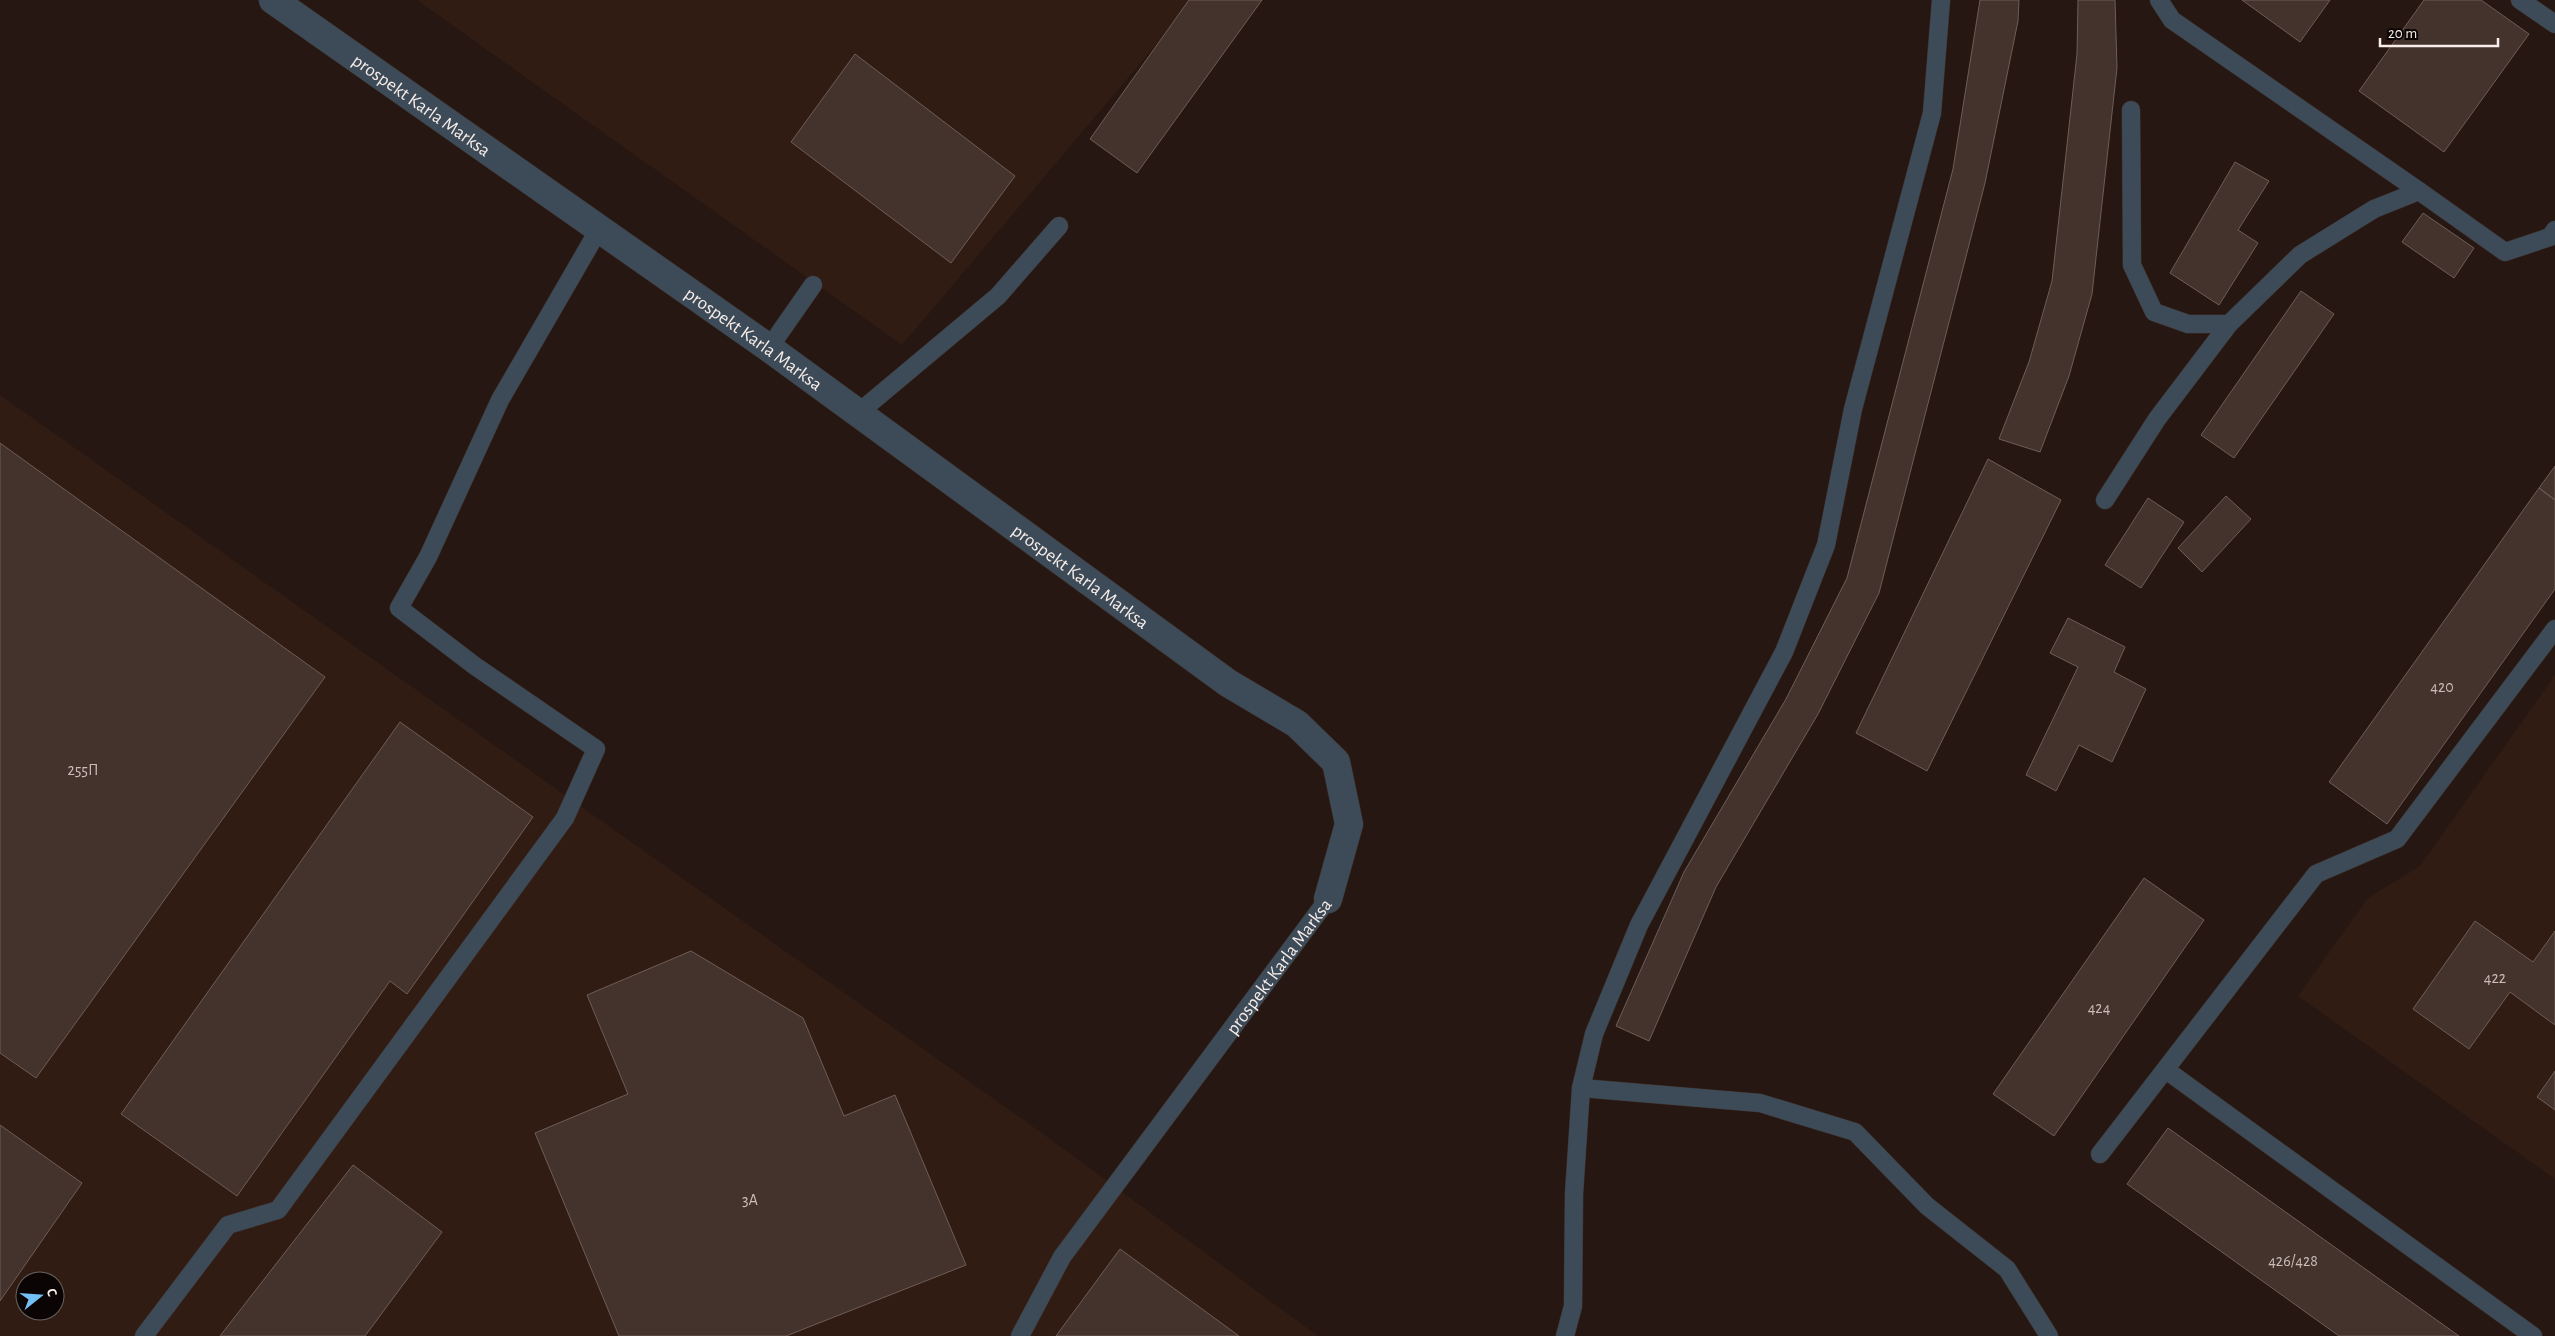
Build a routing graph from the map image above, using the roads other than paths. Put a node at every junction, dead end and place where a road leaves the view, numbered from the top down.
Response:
1 (273, 0) edge
2 (1941, 0) edge
3 (2159, 0) edge
4 (2520, 0) edge
5 (2555, 24) edge
6 (2131, 110) dead end
7 (2419, 191) junction
8 (1059, 226) dead end
9 (598, 229) junction
10 (2555, 230) edge
11 (813, 286) dead end
12 (2229, 324) junction
13 (769, 348) junction
14 (857, 414) junction
15 (2105, 500) dead end
16 (2555, 629) edge
17 (1328, 899) joint
18 (2166, 1070) junction
19 (1581, 1088) junction
20 (2100, 1154) dead end
21 (144, 1336) edge
22 (1020, 1336) edge
23 (1565, 1336) edge
24 (2049, 1336) edge
25 (2533, 1336) edge

1 - 9 street, prospekt Karla Marksa
2 - 19 lane
3 - 7 lane
4 - 5 lane
6 - 12 lane
7 - 10 lane
7 - 12 lane
8 - 14 lane
9 - 13 street, prospekt Karla Marksa
9 - 21 lane
11 - 13 lane
12 - 15 lane
13 - 14 street, prospekt Karla Marksa
14 - 17 street, prospekt Karla Marksa
16 - 18 lane
17 - 22 lane, prospekt Karla Marksa
18 - 20 lane
18 - 25 lane
19 - 23 lane
19 - 24 lane

